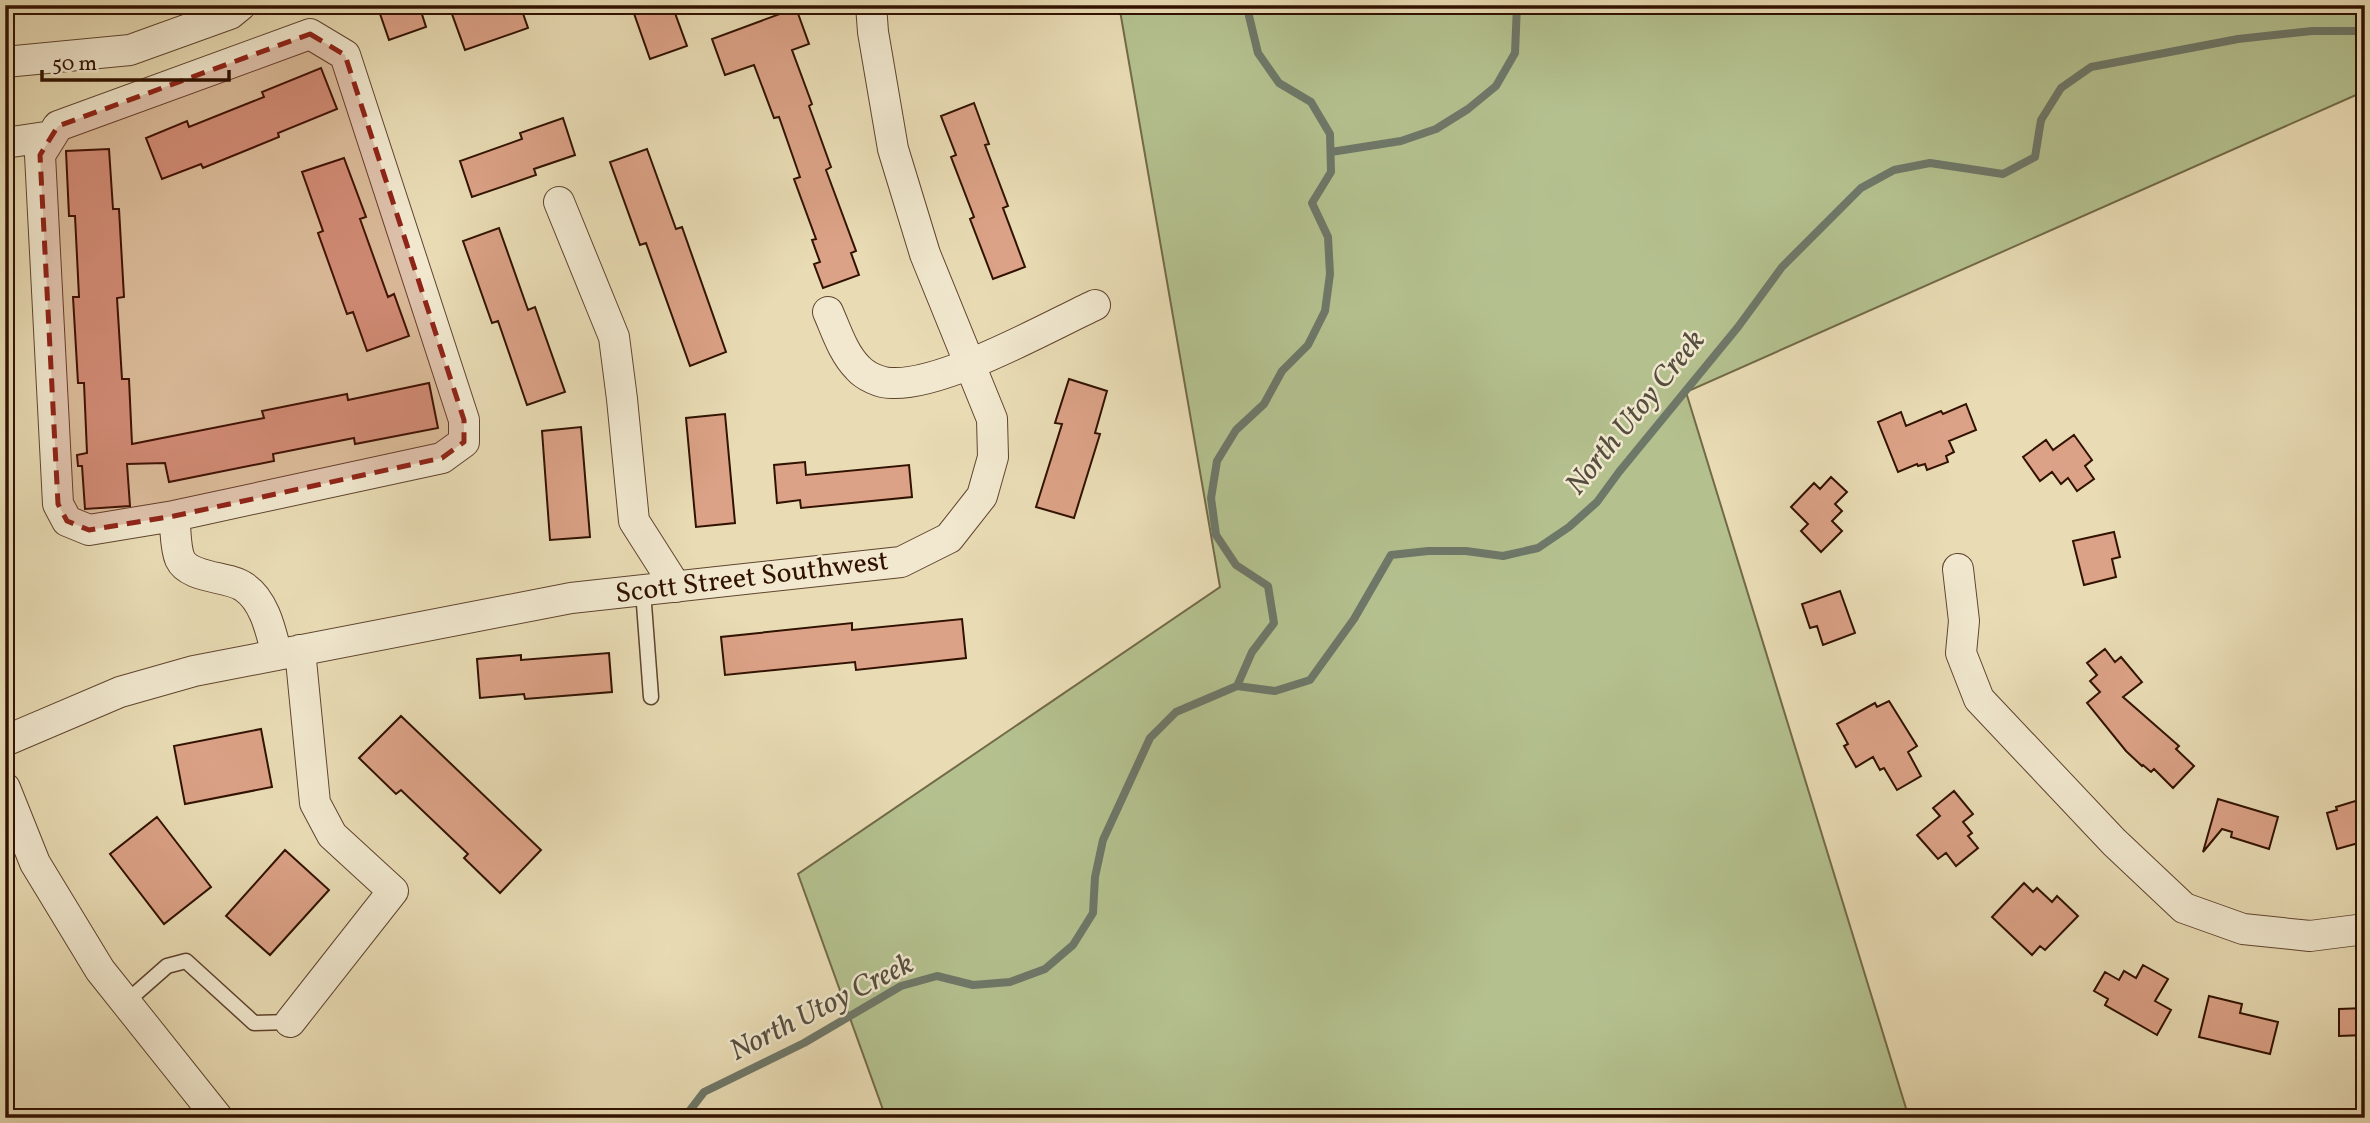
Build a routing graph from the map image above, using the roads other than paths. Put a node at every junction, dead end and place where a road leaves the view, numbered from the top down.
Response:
1 (242, 5) edge
2 (871, 5) edge
3 (5, 62) edge
4 (52, 136) junction
5 (5, 143) edge
6 (559, 202) dead end
7 (1095, 305) dead end
8 (828, 312) dead end
9 (970, 364) junction
10 (174, 516) junction
11 (1958, 569) dead end
12 (676, 587) junction
13 (643, 591) junction
14 (288, 652) junction
15 (651, 697) dead end
16 (5, 741) edge
17 (5, 788) edge
18 (2365, 929) edge
19 (125, 1003) junction
20 (290, 1022) joint
21 (218, 1118) edge

1 - 3 street
2 - 9 street, Scott Street Southwest
4 - 5 street
4 - 10 street
4 - 10 street
6 - 12 street
7 - 9 street
8 - 9 street
9 - 12 street, Scott Street Southwest
10 - 14 street
11 - 18 street
12 - 13 street, Scott Street Southwest
13 - 14 street, Scott Street Southwest
13 - 15 lane
14 - 16 street, Scott Street Southwest
14 - 20 street
17 - 19 street
19 - 20 lane
19 - 21 street

